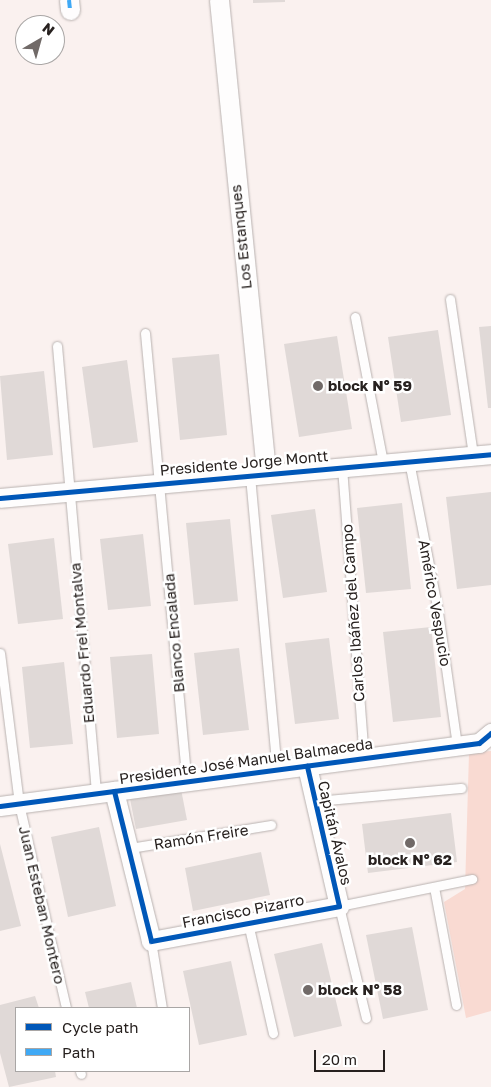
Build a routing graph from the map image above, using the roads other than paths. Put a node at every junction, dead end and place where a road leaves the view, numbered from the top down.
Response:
1 (219, 0) edge
2 (450, 298) dead end
3 (356, 317) dead end
4 (145, 333) dead end
5 (57, 346) dead end
6 (482, 455) edge
7 (409, 461) junction
8 (382, 463) junction
9 (342, 467) junction
10 (258, 475) junction
11 (160, 484) junction
12 (68, 492) junction
13 (0, 498) edge
14 (0, 653) edge
15 (491, 733) edge
16 (457, 746) junction
17 (364, 758) junction
18 (307, 766) junction
19 (277, 770) junction
20 (187, 782) junction
21 (461, 788) dead end
22 (105, 792) junction
23 (315, 801) junction
24 (19, 804) junction
25 (0, 806) edge
26 (271, 826) dead end
27 (130, 848) junction
28 (472, 879) dead end
29 (434, 887) junction
30 (339, 906) junction
31 (248, 923) junction
32 (151, 941) junction
33 (456, 1005) dead end
34 (66, 1007) edge
35 (162, 1007) edge
36 (366, 1018) dead end
37 (273, 1033) dead end

1 - 10 street, Los Estanques
2 - 6 lane
3 - 8 lane
4 - 11 lane, Blanco Encalada
5 - 12 lane, Eduardo Frei Montalva
6 - 7 street, Presidente Jorge Montt
7 - 8 street, Presidente Jorge Montt
7 - 16 lane, Américo Vespucio
8 - 9 street, Presidente Jorge Montt
9 - 10 street, Presidente Jorge Montt
9 - 17 lane, Carlos Ibáñez del Campo
10 - 11 street, Presidente Jorge Montt
10 - 19 lane
11 - 12 street, Presidente Jorge Montt
11 - 20 lane, Blanco Encalada
12 - 13 street, Presidente Jorge Montt
12 - 22 lane, Eduardo Frei Montalva
14 - 24 lane, Juan Esteban Montero
15 - 16 street, Presidente José Manuel Balmaceda
16 - 17 street, Presidente José Manuel Balmaceda
17 - 18 street, Presidente José Manuel Balmaceda
18 - 19 street, Presidente José Manuel Balmaceda
18 - 23 street, Capitán Ávalos
19 - 20 street, Presidente José Manuel Balmaceda
20 - 22 street, Presidente José Manuel Balmaceda
21 - 23 lane
22 - 24 street, Presidente José Manuel Balmaceda
22 - 27 street, Eduardo Frei Montalva
23 - 30 street, Capitán Ávalos
24 - 25 street, Presidente José Manuel Balmaceda
24 - 34 lane, Juan Esteban Montero
26 - 27 lane, Ramón Freire
27 - 32 street, Eduardo Frei Montalva
28 - 29 lane, Francisco Pizarro
29 - 30 lane, Francisco Pizarro
29 - 33 lane
30 - 31 street, Francisco Pizarro
30 - 36 lane, Capitán Ávalos
31 - 32 street, Francisco Pizarro
31 - 37 lane
32 - 35 lane, Eduardo Frei Montalva

